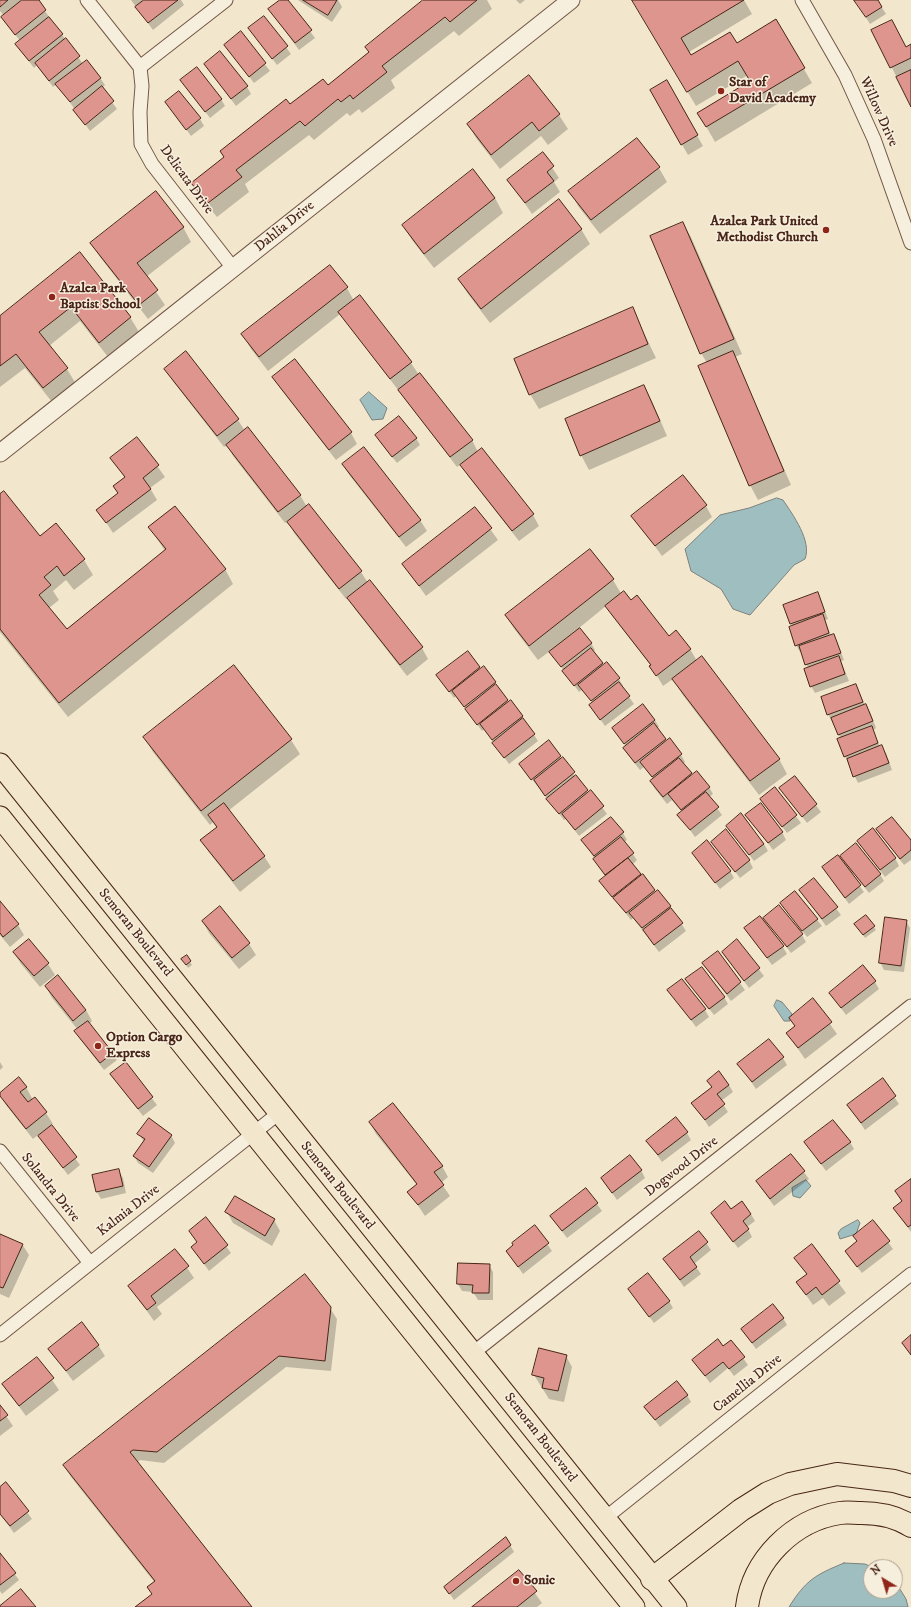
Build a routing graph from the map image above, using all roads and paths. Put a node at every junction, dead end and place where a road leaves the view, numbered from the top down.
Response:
1 (87, 0) edge
2 (226, 0) edge
3 (571, 0) edge
4 (802, 0) edge
5 (140, 67) junction
6 (911, 242) edge
7 (233, 268) junction
8 (0, 453) edge
9 (0, 764) edge
10 (0, 817) edge
11 (911, 1006) edge
12 (279, 1113) junction
13 (253, 1134) junction
14 (0, 1151) edge
15 (90, 1263) junction
16 (911, 1274) edge
17 (0, 1335) edge
18 (473, 1353) junction
19 (911, 1486) edge
20 (604, 1519) junction
21 (911, 1526) edge
22 (652, 1579) junction
23 (628, 1605) edge
24 (676, 1607) edge
25 (747, 1607) edge

1 - 5 street
2 - 5 street
3 - 7 street, Dahlia Drive
4 - 6 street, Willow Drive
5 - 7 street, Delicata Drive
7 - 8 street, Dahlia Drive
9 - 12 main road, Semoran Boulevard
10 - 13 main road
11 - 18 street, Dogwood Drive
12 - 13 street, Kalmia Drive
12 - 18 main road, Semoran Boulevard
13 - 15 street, Kalmia Drive
13 - 23 main road
14 - 15 street, Solandra Drive
15 - 17 street, Kalmia Drive
16 - 20 street, Camellia Drive
18 - 20 main road, Semoran Boulevard
19 - 22 highway
20 - 22 main road, Semoran Boulevard
21 - 25 highway
22 - 23 main road
22 - 24 main road, Semoran Boulevard

